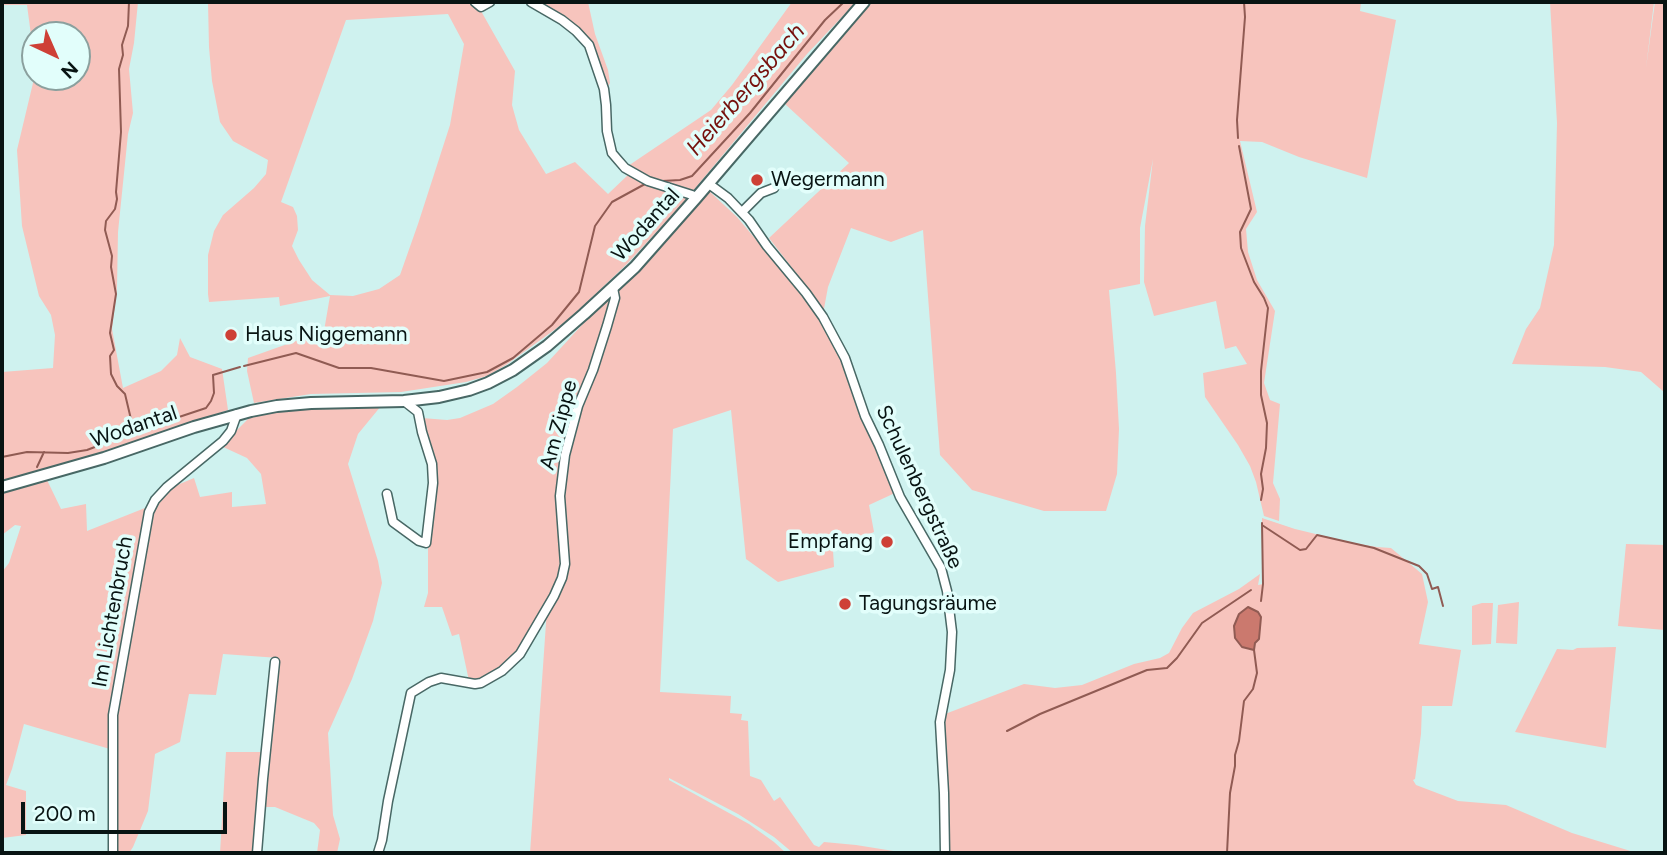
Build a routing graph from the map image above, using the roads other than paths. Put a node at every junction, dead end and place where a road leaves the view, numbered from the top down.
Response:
1 (475, 2) edge
2 (491, 2) edge
3 (531, 2) edge
4 (864, 2) edge
5 (709, 184) junction
6 (774, 188) dead end
7 (696, 198) junction
8 (741, 212) junction
9 (613, 288) junction
10 (404, 401) junction
11 (237, 414) junction
12 (2, 487) edge
13 (387, 494) dead end
14 (275, 662) dead end
15 (113, 853) edge
16 (257, 853) edge
17 (378, 853) edge
18 (945, 853) edge

1 - 2 street
3 - 7 street
4 - 5 main road, Wodantal
5 - 7 main road, Wodantal
5 - 8 street, Schulenbergstraße
6 - 8 street
7 - 9 main road, Wodantal
8 - 18 street, Schulenbergstraße
9 - 10 main road, Wodantal
9 - 17 street, Am Zippe
10 - 11 main road, Wodantal
10 - 13 street
11 - 12 main road, Wodantal
11 - 15 street, Im Lichtenbruch
14 - 16 street

